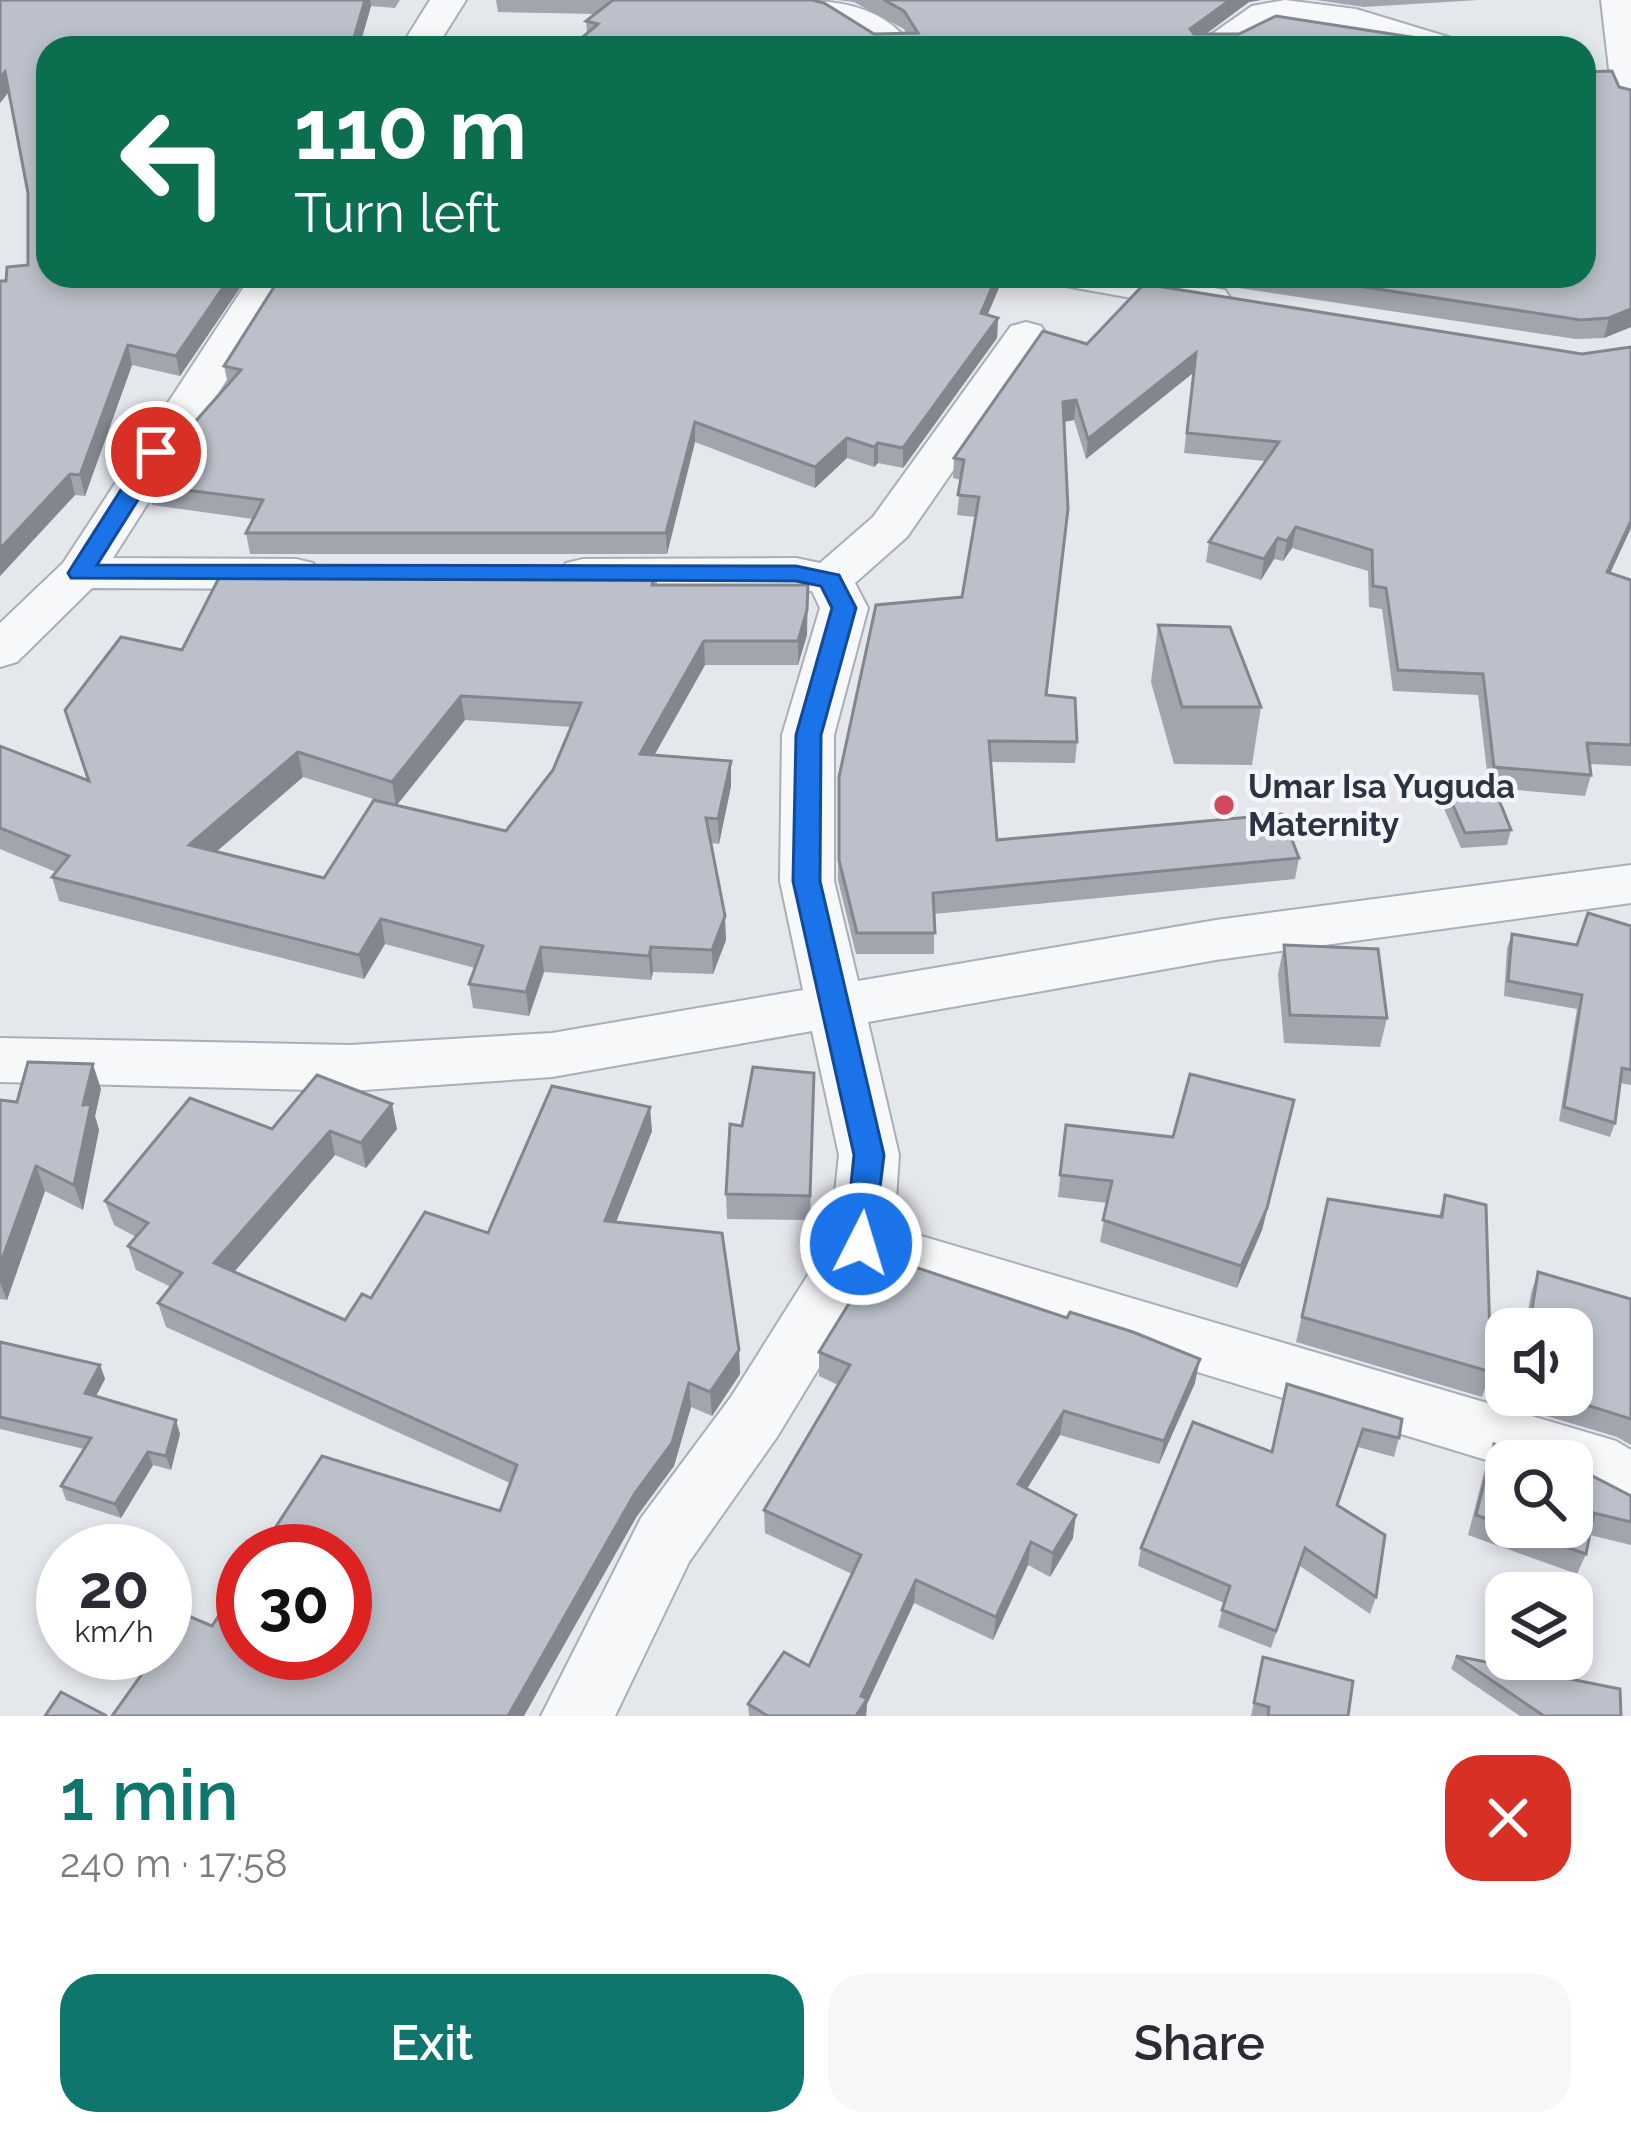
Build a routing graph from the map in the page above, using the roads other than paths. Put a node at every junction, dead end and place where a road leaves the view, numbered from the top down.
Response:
1 (448, 0) edge
2 (796, 0) edge
3 (1619, 0) edge
4 (1317, 5) edge
5 (426, 36) edge
6 (880, 36) edge
7 (1230, 36) edge
8 (1411, 36) edge
9 (1596, 85) edge
10 (1631, 93) edge
11 (264, 288) edge
12 (1146, 288) edge
13 (1258, 307) edge
14 (1026, 335) dead end
15 (80, 573) junction
16 (340, 574) edge
17 (547, 574) edge
18 (830, 580) junction
19 (0, 651) edge
20 (1631, 884) edge
21 (838, 1005) junction
22 (0, 1060) edge
23 (861, 1244) junction
24 (1631, 1486) edge
25 (577, 1716) edge

1 - 5 street
2 - 6 street
3 - 10 street
4 - 7 street
4 - 8 street
9 - 10 street
11 - 15 street
12 - 13 street
14 - 18 street
15 - 16 street
15 - 19 street
17 - 18 street
18 - 21 street
20 - 21 street
21 - 22 street
21 - 23 street
23 - 24 street
23 - 25 street

